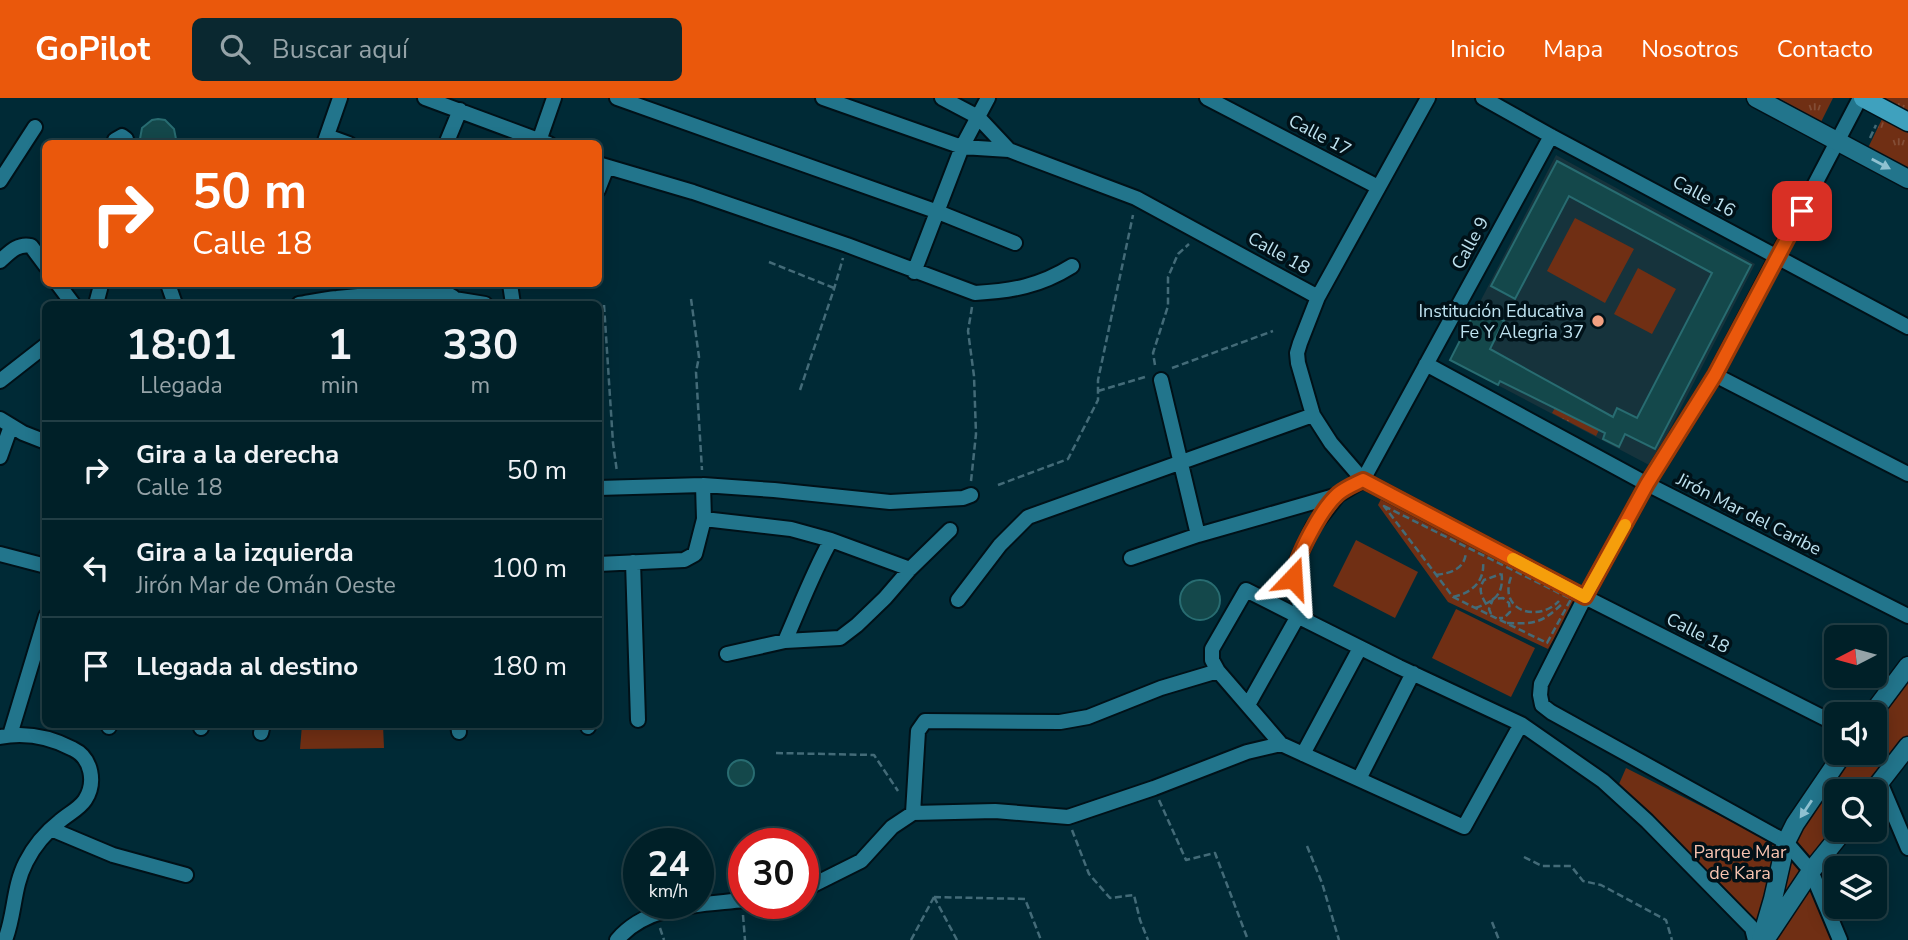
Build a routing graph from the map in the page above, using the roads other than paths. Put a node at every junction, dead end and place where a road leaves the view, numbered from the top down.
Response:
1 (340, 98) edge
2 (425, 98) edge
3 (554, 98) edge
4 (617, 98) edge
5 (823, 98) edge
6 (942, 98) edge
7 (988, 98) edge
8 (1207, 98) edge
9 (1429, 98) edge
10 (1483, 98) edge
11 (1756, 98) edge
12 (1862, 98) edge
13 (460, 110) junction
14 (978, 117) junction
15 (1908, 122) edge
16 (35, 127) dead end
17 (1551, 136) junction
18 (325, 140) edge
19 (448, 140) edge
20 (537, 140) edge
21 (543, 140) edge
22 (1838, 142) junction
23 (962, 147) junction
24 (1009, 150) junction
25 (603, 165) edge
26 (1908, 179) edge
27 (0, 181) edge
28 (1378, 187) junction
29 (938, 212) junction
30 (1015, 243) dead end
31 (1777, 257) junction
32 (42, 260) edge
33 (0, 261) edge
34 (1072, 266) dead end
35 (914, 272) junction
36 (436, 287) edge
37 (1318, 297) junction
38 (458, 299) junction
39 (318, 301) edge
40 (469, 301) edge
41 (1908, 327) edge
42 (42, 348) edge
43 (1426, 363) junction
44 (1163, 374) road end
45 (1715, 375) junction
46 (0, 381) edge
47 (1312, 415) junction
48 (6, 423) edge
49 (42, 440) edge
50 (0, 457) edge
51 (1180, 464) junction
52 (1908, 474) edge
53 (1363, 480) junction
54 (1647, 484) junction
55 (703, 485) junction
56 (602, 488) edge
57 (971, 495) road end
58 (1338, 495) junction
59 (704, 519) junction
60 (950, 530) dead end
61 (1198, 535) junction
62 (831, 540) junction
63 (0, 554) edge
64 (1130, 558) dead end
65 (633, 562) junction
66 (602, 564) edge
67 (42, 565) edge
68 (910, 569) junction
69 (1585, 597) junction
70 (958, 600) dead end
71 (1908, 616) edge
72 (1303, 618) junction
73 (42, 628) edge
74 (785, 641) junction
75 (1360, 648) junction
76 (727, 654) dead end
77 (1908, 666) edge
78 (1218, 671) junction
79 (1413, 673) junction
80 (1881, 702) edge
81 (1248, 705) junction
82 (1824, 718) edge
83 (638, 720) dead end
84 (1521, 724) junction
85 (5, 736) edge
86 (1281, 744) junction
87 (1908, 746) edge
88 (1303, 754) junction
89 (1835, 765) edge
90 (1359, 779) junction
91 (1882, 779) edge
92 (1887, 807) edge
93 (913, 813) junction
94 (51, 829) junction
95 (1786, 842) junction
96 (1834, 842) edge
97 (1908, 848) edge
98 (1811, 871) junction
99 (187, 875) dead end
100 (819, 882) edge
101 (728, 902) edge
102 (5, 940) edge
103 (617, 940) edge
104 (1755, 940) edge
105 (1763, 940) edge
106 (1840, 940) edge

1 - 18 street
2 - 13 street
3 - 21 street
4 - 29 street
5 - 23 street
6 - 14 street, Calle 18
7 - 14 street
8 - 28 street, Calle 17
9 - 28 street
10 - 17 street, Calle 16
11 - 22 street
12 - 15 main road
12 - 22 street
13 - 19 street
13 - 20 street
14 - 23 street
14 - 24 street, Calle 18
16 - 27 street
17 - 31 street, Calle 16
17 - 43 street, Calle 9
22 -> 26 street
22 - 31 street
23 - 24 street
23 - 29 street
24 - 37 street, Calle 18
25 - 35 street
28 - 37 street
29 - 30 street
29 - 35 street
31 - 41 street, Calle 16
31 - 45 street
32 - 33 street
34 - 35 street
36 - 38 street
37 - 47 street, Calle 18
38 - 39 street
38 - 40 street
42 - 46 street
43 - 53 street, Calle 9
43 - 54 street, Jirón Mar del Caribe
44 - 51 street
45 - 52 street
45 - 54 street
47 - 51 street
47 - 53 street, Calle 18
48 - 49 street
48 - 50 street
51 - 61 street
51 - 70 street
53 - 58 street
53 - 69 street, Calle 18
54 - 69 street
54 - 71 street, Jirón Mar del Caribe
55 - 56 street
55 - 57 street
55 - 59 street
58 - 61 street
58 - 72 street
59 - 62 street
59 - 65 street
60 - 68 street
61 - 64 street
62 - 68 street
62 - 74 street
63 - 67 street
65 - 66 street
65 - 83 street
68 - 74 street
69 - 82 street, Calle 18
69 - 95 street
72 - 75 street
72 - 78 street
72 - 81 street
73 - 85 street
74 - 76 street
75 - 79 street
75 - 88 street
77 - 80 street
78 - 81 street
78 - 93 street
79 - 84 street
79 - 90 street
81 - 86 street
84 - 90 street
84 - 104 street
85 - 94 street
86 - 88 street
86 - 93 street
87 - 91 street
88 - 90 street
89 -> 95 street
92 - 97 street
93 - 100 street
94 - 99 street
94 - 102 street
95 - 98 street
95 - 105 street
96 - 98 street
98 - 105 street
98 - 106 street
101 - 103 street

